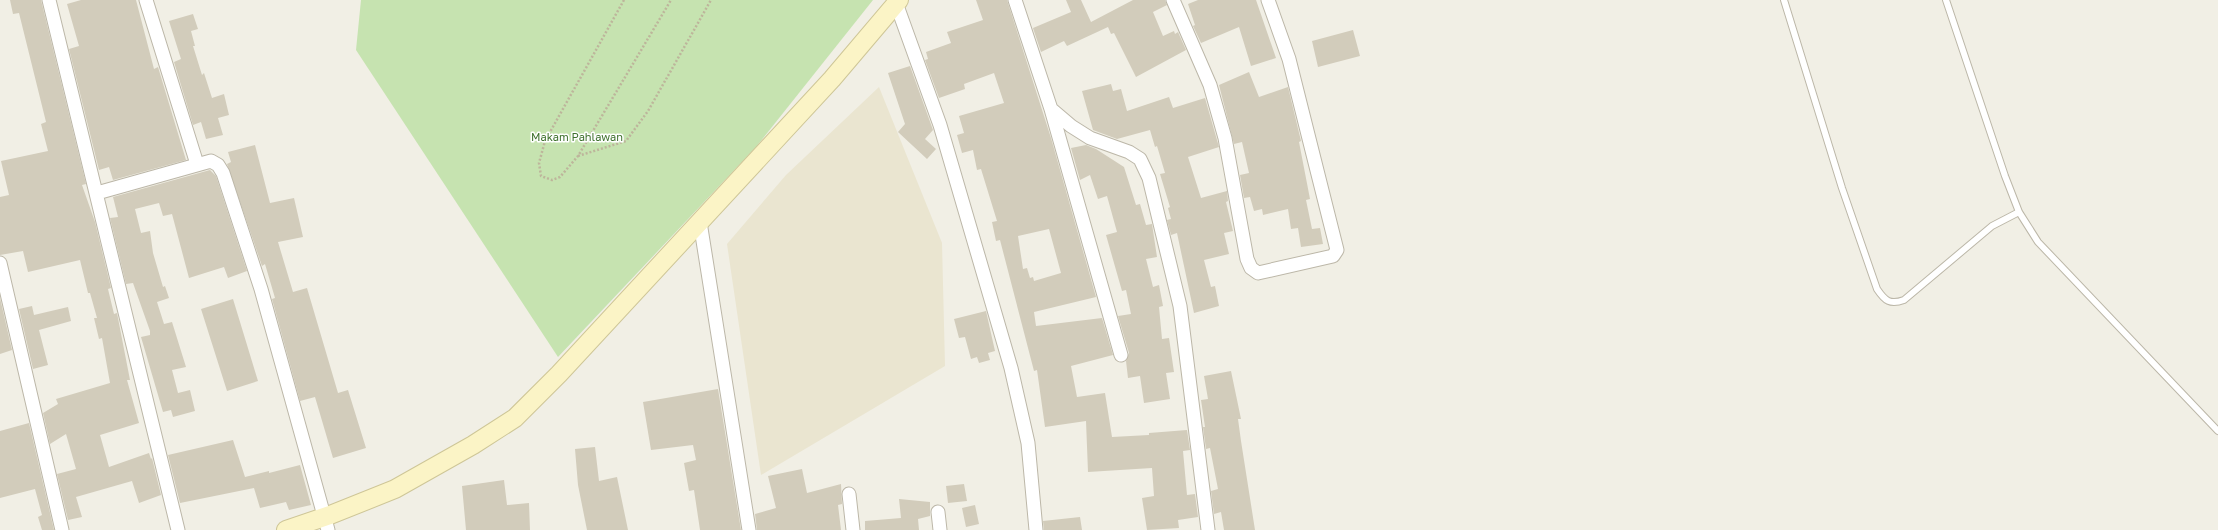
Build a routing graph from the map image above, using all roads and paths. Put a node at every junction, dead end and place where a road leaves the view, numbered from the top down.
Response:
1 (49, 0) edge
2 (146, 0) edge
3 (624, 0) edge
4 (670, 0) edge
5 (711, 0) edge
6 (1015, 0) edge
7 (1173, 0) edge
8 (1268, 0) edge
9 (1784, 0) edge
10 (1946, 0) edge
11 (898, 2) edge
12 (1051, 109) junction
13 (578, 156) junction
14 (197, 164) junction
15 (97, 193) junction
16 (2019, 212) junction
17 (700, 222) junction
18 (0, 262) edge
19 (1121, 355) dead end
20 (2218, 431) edge
21 (849, 494) dead end
22 (938, 512) dead end
23 (327, 523) edge
24 (62, 530) edge
25 (178, 530) edge
26 (286, 530) edge
27 (749, 530) edge
28 (853, 530) edge
29 (940, 530) edge
30 (1036, 530) edge
31 (1208, 530) edge

1 - 15 street
2 - 14 street
3 - 13 path
4 - 13 path
5 - 13 path
6 - 12 street
7 - 8 street
9 - 16 lane
10 - 16 lane
11 - 17 main road
11 - 30 street
12 - 19 street
12 - 31 street
14 - 15 street
14 - 23 street
15 - 25 street
16 - 20 lane
17 - 23 main road
17 - 27 street
18 - 24 street
21 - 28 street
22 - 29 street
23 - 26 main road

